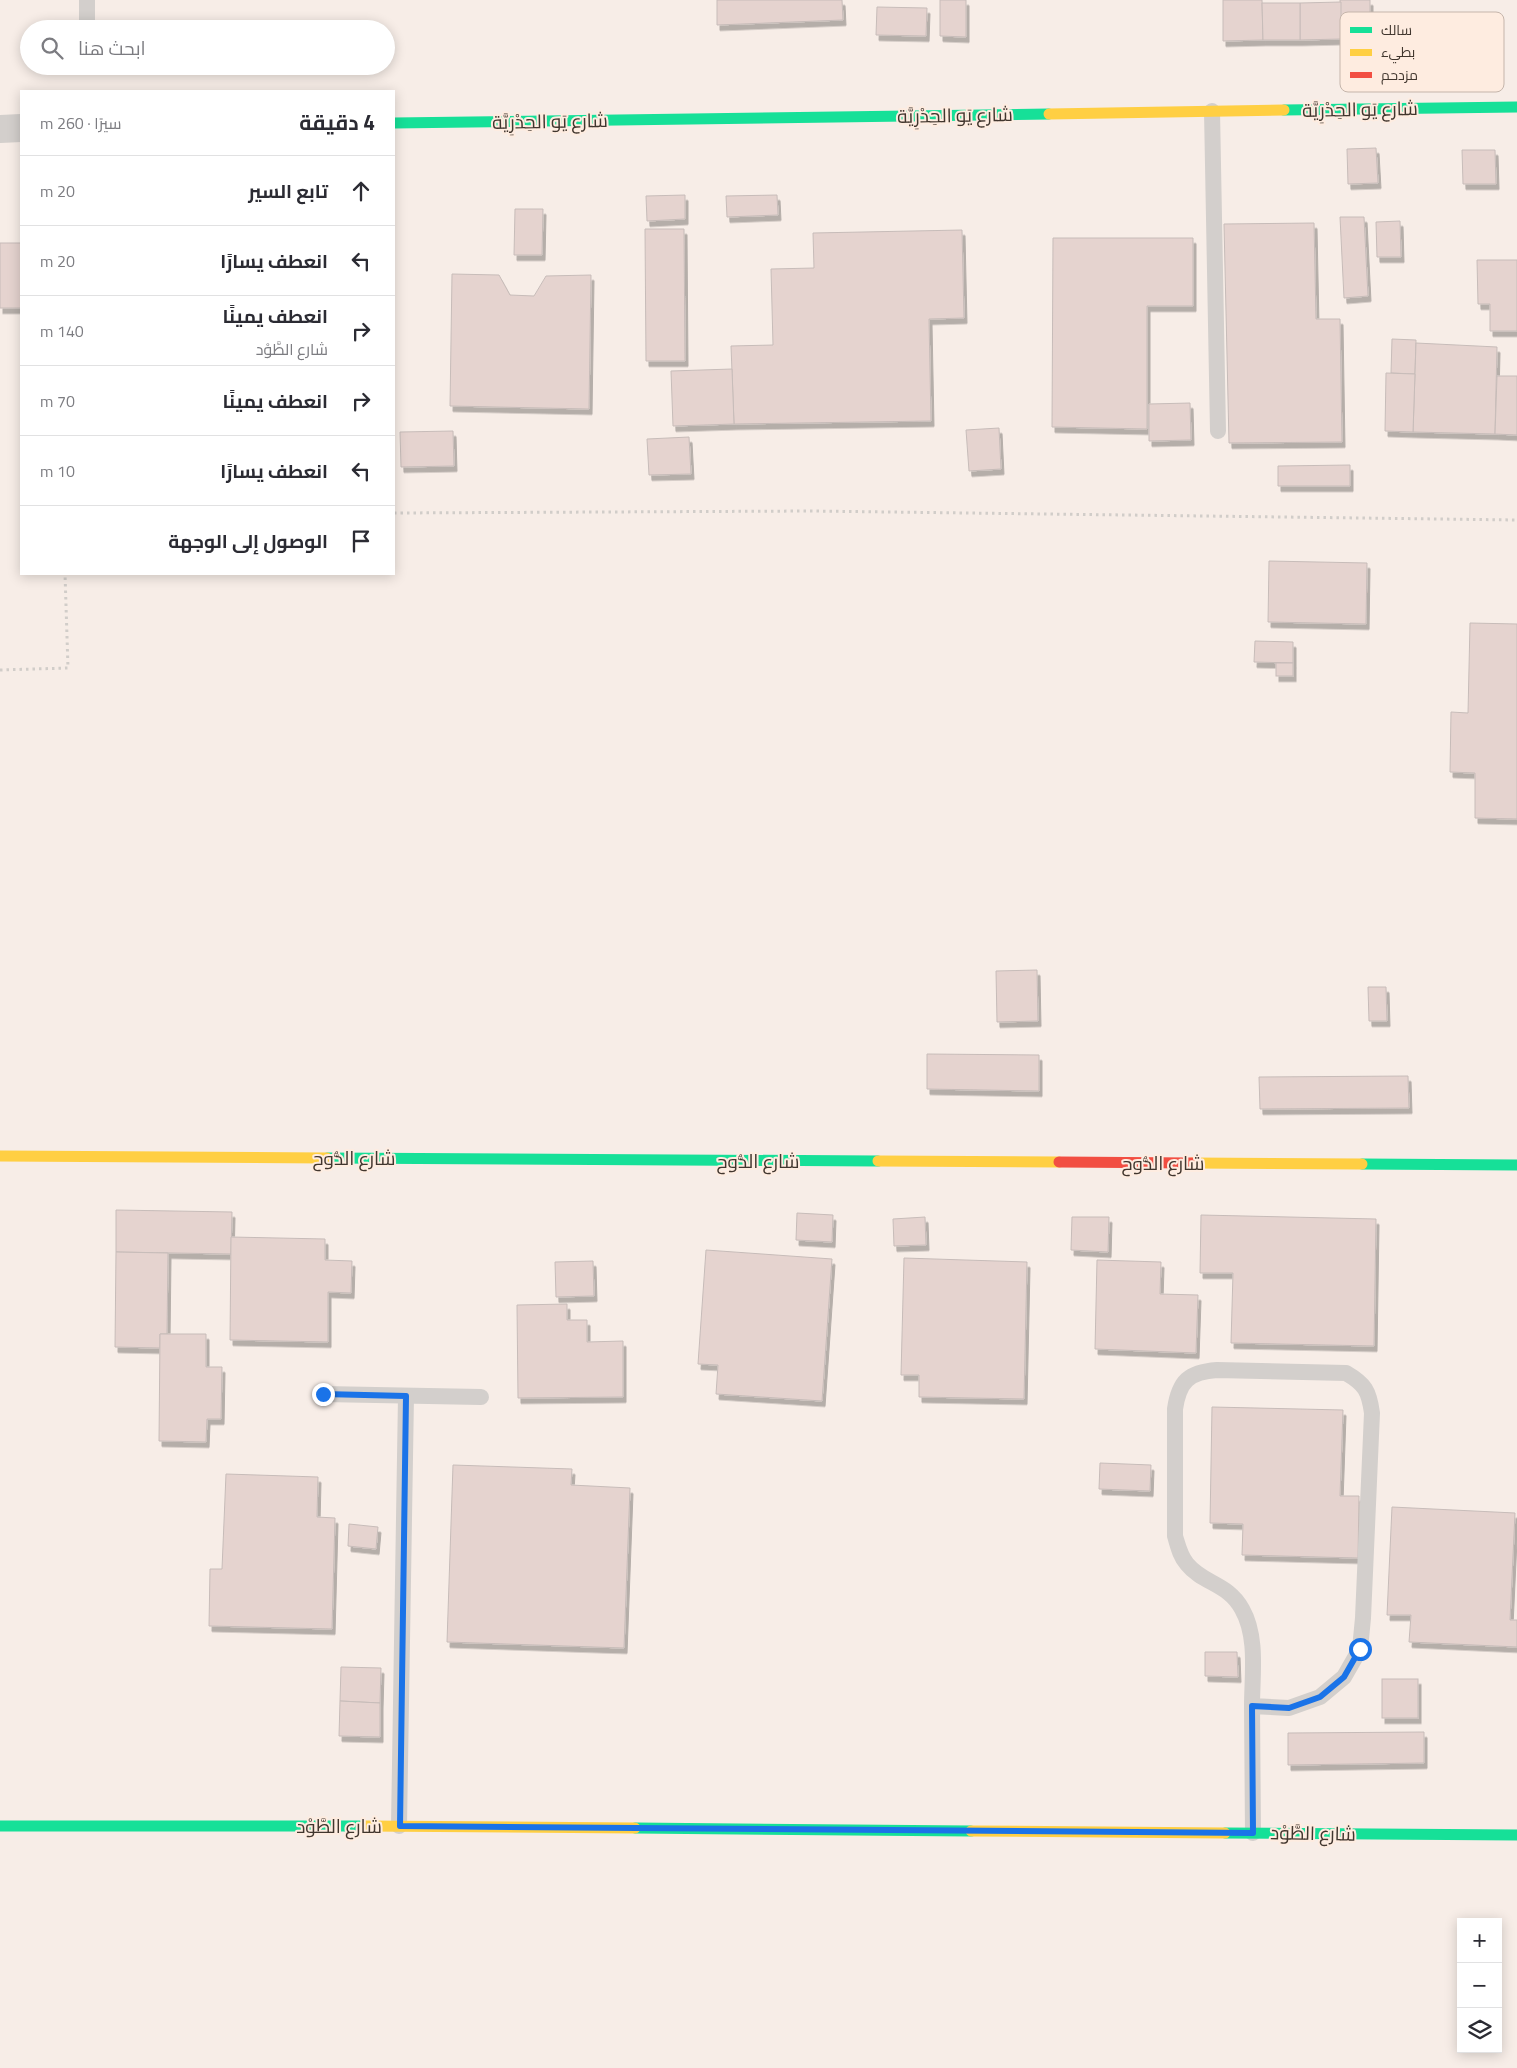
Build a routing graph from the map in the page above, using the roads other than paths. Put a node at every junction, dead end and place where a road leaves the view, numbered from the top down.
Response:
1 (86, 0) edge
2 (87, 20) edge
3 (1517, 107) edge
4 (1212, 111) junction
5 (395, 123) edge
6 (20, 128) edge
7 (0, 129) edge
8 (1218, 431) dead end
9 (0, 1156) edge
10 (1517, 1165) edge
11 (323, 1394) dead end
12 (406, 1396) junction
13 (481, 1397) dead end
14 (1252, 1706) junction
15 (0, 1826) edge
16 (400, 1826) junction
17 (1253, 1833) junction
18 (1517, 1835) edge

1 - 2 lane
3 - 4 street, شارع يَو الحِدْرِيَّة
4 - 5 street, شارع يَو الحِدْرِيَّة
4 - 8 lane
6 - 7 street
9 - 10 street, شارع الدُّوح
11 - 12 lane
12 - 13 lane
12 - 16 lane
14 - 14 lane
14 - 17 lane
15 - 16 street, شارع الطَّوْد
16 - 17 street, شارع الطَّوْد
17 - 18 street, شارع الطَّوْد

